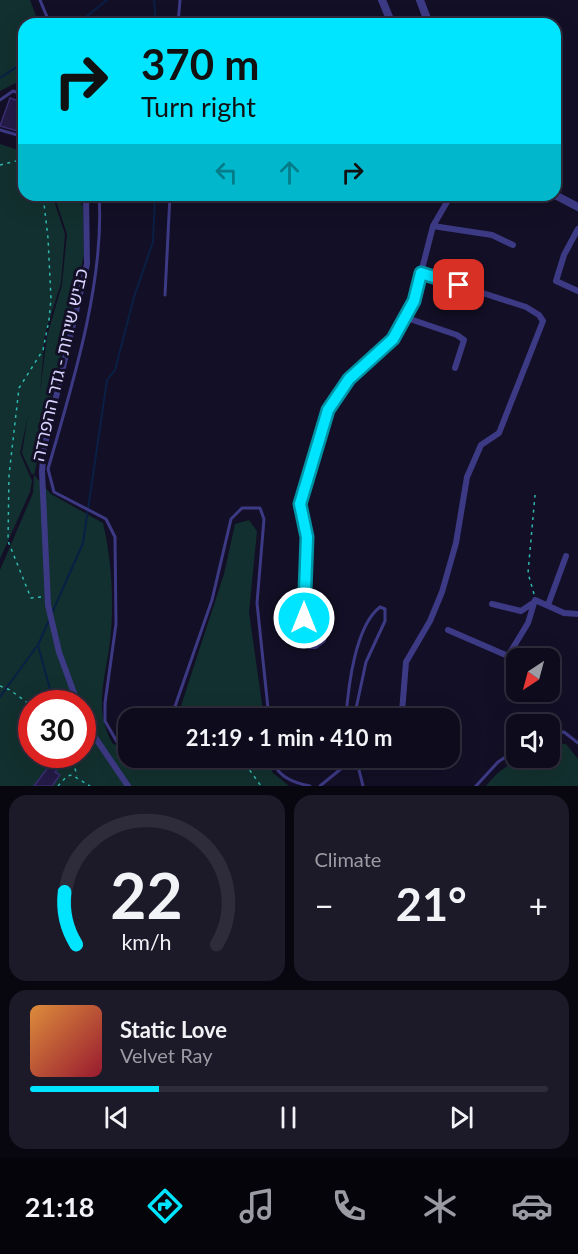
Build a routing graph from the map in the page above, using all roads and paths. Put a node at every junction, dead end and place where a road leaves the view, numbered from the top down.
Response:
1 (40, 0) edge
2 (180, 0) edge
3 (382, 0) edge
4 (420, 0) edge
5 (48, 18) edge
6 (178, 18) edge
7 (390, 18) edge
8 (427, 18) edge
9 (18, 93) edge
10 (0, 100) edge
11 (0, 130) edge
12 (18, 135) edge
13 (18, 160) edge
14 (0, 165) edge
15 (561, 198) edge
16 (43, 201) edge
17 (86, 201) edge
18 (100, 201) edge
19 (170, 201) edge
20 (448, 201) edge
21 (578, 207) edge
22 (433, 226) junction
23 (578, 229) edge
24 (513, 245) dead end
25 (421, 273) junction
26 (578, 291) edge
27 (165, 295) dead end
28 (407, 318) junction
29 (455, 368) dead end
30 (535, 495) dead end
31 (566, 556) dead end
32 (48, 597) junction
33 (535, 600) junction
34 (492, 604) dead end
35 (548, 604) junction
36 (578, 614) edge
37 (448, 630) dead end
38 (323, 636) dead end
39 (0, 686) edge
40 (73, 690) edge
41 (18, 696) edge
42 (174, 708) edge
43 (268, 708) edge
44 (347, 708) edge
45 (356, 708) edge
46 (402, 708) edge
47 (560, 732) edge
48 (96, 737) edge
49 (118, 742) edge
50 (578, 743) edge
51 (107, 755) junction
52 (118, 757) edge
53 (506, 757) edge
54 (75, 768) edge
55 (248, 768) edge
56 (277, 768) edge
57 (342, 768) edge
58 (358, 768) edge
59 (78, 777) junction
60 (58, 786) edge
61 (90, 786) edge
62 (128, 786) edge
63 (261, 786) edge
64 (310, 786) edge
65 (320, 786) edge
66 (363, 786) edge
67 (476, 786) edge

1 - 5 lane
2 - 6 lane
3 - 7 street
4 - 8 street
9 - 10 lane
11 - 12 lane
13 - 14 path
15 - 21 street
16 - 32 path
17 - 32 street
18 - 49 lane, כביש שירות - גדר ההפרדה
19 - 27 lane
20 - 22 street
22 - 24 street
22 - 25 street
23 - 26 street
25 - 28 street
25 - 46 street
28 - 29 street
28 - 38 street
30 - 33 path
31 - 35 street
32 - 40 street
33 - 34 street
33 - 35 street
33 - 37 street
35 - 36 street
39 - 41 path
42 - 43 lane
44 - 45 lane
47 - 50 lane
48 - 51 street
51 - 52 path
51 - 62 street
53 - 67 lane
54 - 59 path
55 - 63 path
56 - 64 lane
57 - 65 lane
58 - 66 lane
59 - 60 path
59 - 61 path

